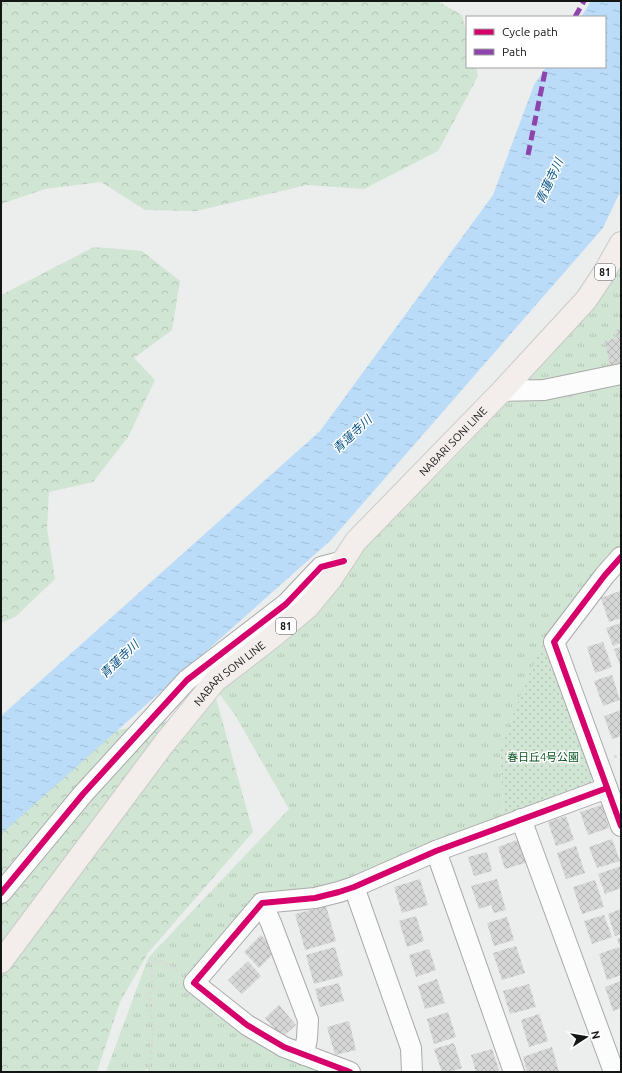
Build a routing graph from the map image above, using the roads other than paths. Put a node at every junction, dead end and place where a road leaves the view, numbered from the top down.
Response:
1 (621, 243) edge
2 (621, 374) edge
3 (502, 391) junction
4 (621, 558) edge
5 (344, 560) junction
6 (608, 788) junction
7 (521, 819) junction
8 (621, 826) edge
9 (436, 851) junction
10 (354, 887) junction
11 (1, 893) edge
12 (262, 903) junction
13 (1, 962) edge
14 (304, 1055) junction
15 (350, 1072) edge
16 (412, 1072) edge
17 (514, 1072) edge
18 (614, 1072) edge

1 - 3 main road, NABARI SONI LINE / 81
2 - 3 street
3 - 5 main road, NABARI SONI LINE / 81
4 - 6 street
5 - 11 street
5 - 13 main road, NABARI SONI LINE / 81
6 - 7 street
6 - 8 street
7 - 9 street
7 - 18 street
9 - 10 street
9 - 17 street
10 - 12 street
10 - 16 street
12 - 14 street
12 - 14 street
14 - 15 street

